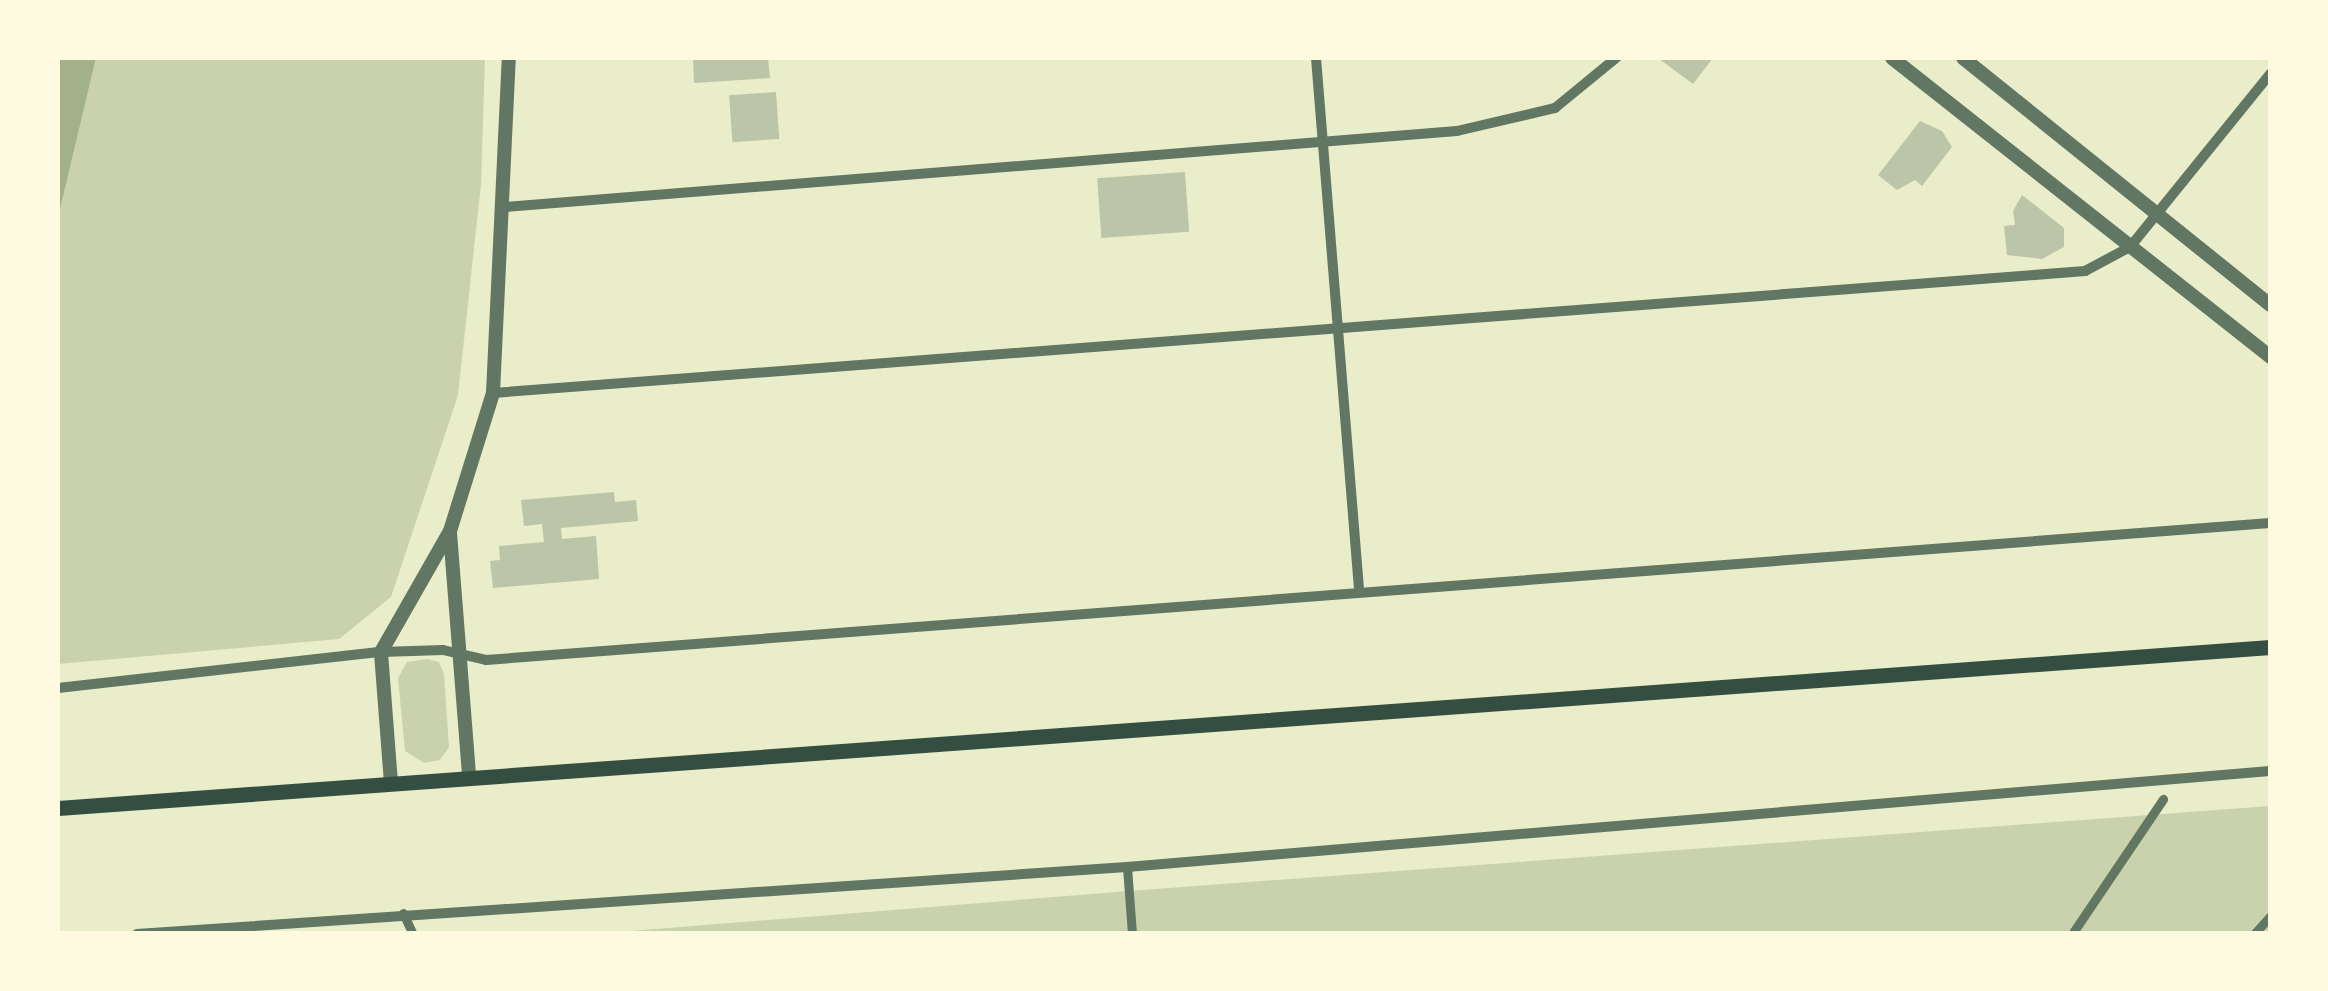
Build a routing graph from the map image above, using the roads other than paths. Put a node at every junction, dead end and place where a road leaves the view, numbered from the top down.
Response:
1 (510, 58) edge
2 (1316, 58) edge
3 (1616, 58) edge
4 (1892, 58) edge
5 (1963, 58) edge
6 (2270, 74) edge
7 (1322, 141) junction
8 (505, 207) junction
9 (2158, 214) junction
10 (2130, 247) junction
11 (2270, 305) edge
12 (1338, 331) junction
13 (2270, 357) edge
14 (493, 393) junction
15 (2270, 523) edge
16 (450, 531) junction
17 (1359, 589) junction
18 (2270, 647) edge
19 (381, 652) junction
20 (456, 652) junction
21 (58, 688) edge
22 (2270, 771) edge
23 (469, 776) junction
24 (391, 783) junction
25 (2163, 799) dead end
26 (58, 808) edge
27 (1127, 867) junction
28 (403, 913) junction
29 (2270, 916) edge
30 (138, 934) edge
31 (414, 934) edge
32 (1132, 934) edge
33 (2072, 934) edge
34 (2254, 934) edge

1 - 8 street
2 - 7 street
3 - 7 street
4 - 10 street
5 - 9 street
6 - 9 street
7 - 8 street
7 - 12 street
8 - 14 street
9 - 10 street
9 - 11 street
10 - 12 street
10 - 13 street
12 - 14 street
12 - 17 street
14 - 16 street
15 - 17 street
16 - 19 street
16 - 20 street
17 - 20 street
18 - 23 main road
19 - 20 street
19 - 21 street
19 - 24 street
20 - 23 street
22 - 27 street
23 - 24 main road
24 - 26 main road
25 - 33 street
27 - 28 street
27 - 32 street
28 - 30 street
28 - 31 street
29 - 34 street

